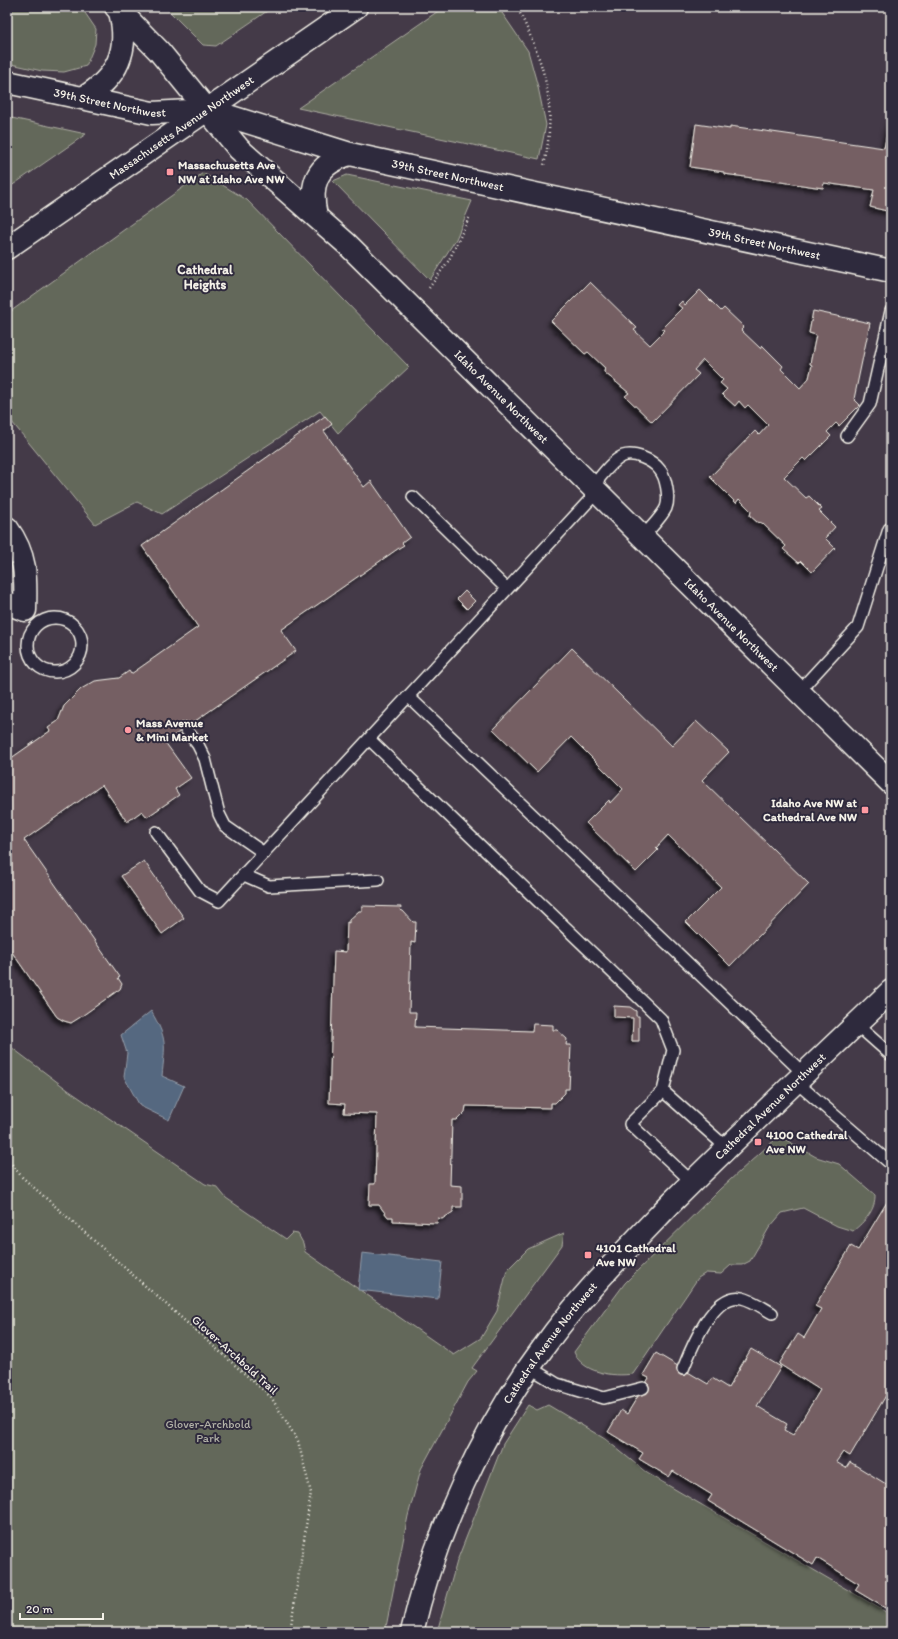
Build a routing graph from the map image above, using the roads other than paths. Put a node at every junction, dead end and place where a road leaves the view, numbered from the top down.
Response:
1 (356, 7) edge
2 (118, 9) edge
3 (7, 82) edge
4 (83, 98) junction
5 (209, 110) junction
6 (350, 154) junction
7 (316, 216) junction
8 (7, 248) edge
9 (891, 271) edge
10 (891, 311) edge
11 (847, 436) dead end
12 (594, 489) junction
13 (413, 497) dead end
14 (7, 528) edge
15 (889, 529) dead end
16 (642, 537) junction
17 (507, 589) junction
18 (23, 613) edge
19 (799, 692) junction
20 (408, 696) junction
21 (185, 728) dead end
22 (369, 740) junction
23 (891, 783) edge
24 (156, 832) dead end
25 (264, 853) junction
26 (244, 875) junction
27 (378, 880) dead end
28 (891, 991) edge
29 (856, 1024) junction
30 (891, 1055) edge
31 (800, 1078) junction
32 (663, 1091) junction
33 (726, 1148) junction
34 (891, 1164) edge
35 (692, 1182) junction
36 (772, 1313) dead end
37 (529, 1367) junction
38 (683, 1369) dead end
39 (643, 1388) dead end
40 (412, 1632) edge

1 - 5 street, Massachusetts Avenue Northwest
2 - 4 street
2 - 5 street, Idaho Avenue Northwest
3 - 4 street, 39th Street Northwest
4 - 5 street, 39th Street Northwest
5 - 6 street, 39th Street Northwest
5 - 7 street, Idaho Avenue Northwest
5 - 8 street, Massachusetts Avenue Northwest
6 - 7 street
6 - 9 street, 39th Street Northwest
7 - 12 street, Idaho Avenue Northwest
10 - 11 lane
12 - 16 street, Idaho Avenue Northwest
12 - 16 lane
12 - 17 lane
13 - 17 lane
14 - 18 street
15 - 19 lane
16 - 19 street, Idaho Avenue Northwest
17 - 20 lane
18 - 18 lane
19 - 23 street, Idaho Avenue Northwest
20 - 22 lane
20 - 31 lane
21 - 25 lane
22 - 25 lane
22 - 32 lane
24 - 26 lane
25 - 26 lane
26 - 27 lane
28 - 29 street, Cathedral Avenue Northwest
29 - 30 lane
29 - 31 street, Cathedral Avenue Northwest
31 - 33 street, Cathedral Avenue Northwest
31 - 34 lane
32 - 33 lane
32 - 35 lane
33 - 35 street, Cathedral Avenue Northwest
35 - 37 street, Cathedral Avenue Northwest
36 - 38 lane
37 - 39 lane
37 - 40 street, Cathedral Avenue Northwest

